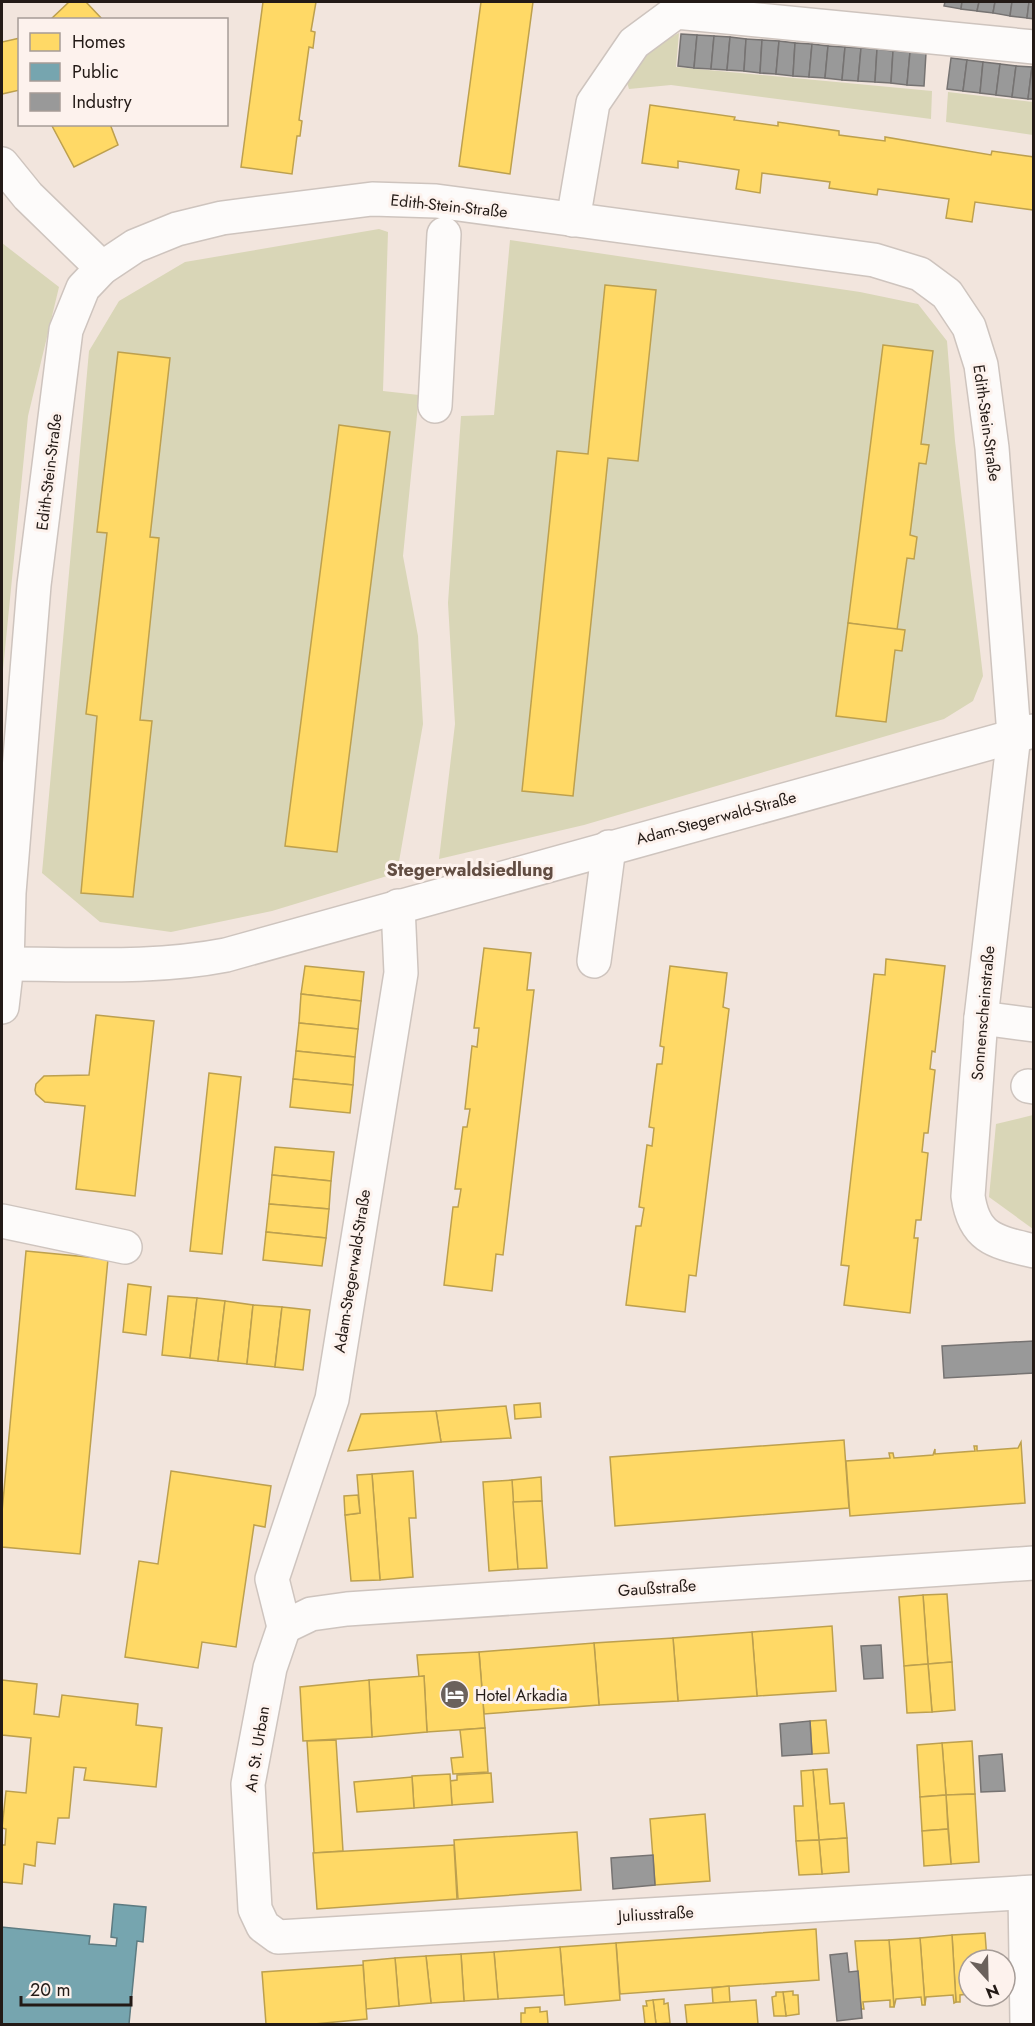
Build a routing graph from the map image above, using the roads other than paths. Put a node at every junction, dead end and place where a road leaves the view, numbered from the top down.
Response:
1 (1034, 46) edge
2 (2, 164) edge
3 (573, 220) junction
4 (444, 234) dead end
5 (102, 268) junction
6 (435, 406) dead end
7 (1024, 733) edge
8 (609, 847) junction
9 (398, 906) junction
10 (594, 961) dead end
11 (7, 964) junction
12 (2, 1007) edge
13 (981, 1018) junction
14 (1034, 1025) edge
15 (2, 1221) edge
16 (125, 1247) dead end
17 (1034, 1251) edge
18 (1034, 1563) edge
19 (284, 1626) junction
20 (1029, 1892) edge
21 (278, 1937) joint
22 (1027, 2025) edge

1 - 3 street
2 - 5 street
3 - 5 street, Edith-Stein-Straße
3 - 7 street, Edith-Stein-Straße
4 - 6 street
5 - 11 street, Edith-Stein-Straße
7 - 8 street, Adam-Stegerwald-Straße
7 - 13 street, Sonnenscheinstraße
8 - 9 street, Adam-Stegerwald-Straße
8 - 10 street
9 - 11 street, Adam-Stegerwald-Straße
9 - 19 street, Adam-Stegerwald-Straße
11 - 12 street, Edith-Stein-Straße
13 - 14 street
13 - 17 street, Sonnenscheinstraße
15 - 16 street
18 - 19 street, Gaußstraße
19 - 21 street, An St. Urban
20 - 21 street, Juliusstraße
20 - 22 street

